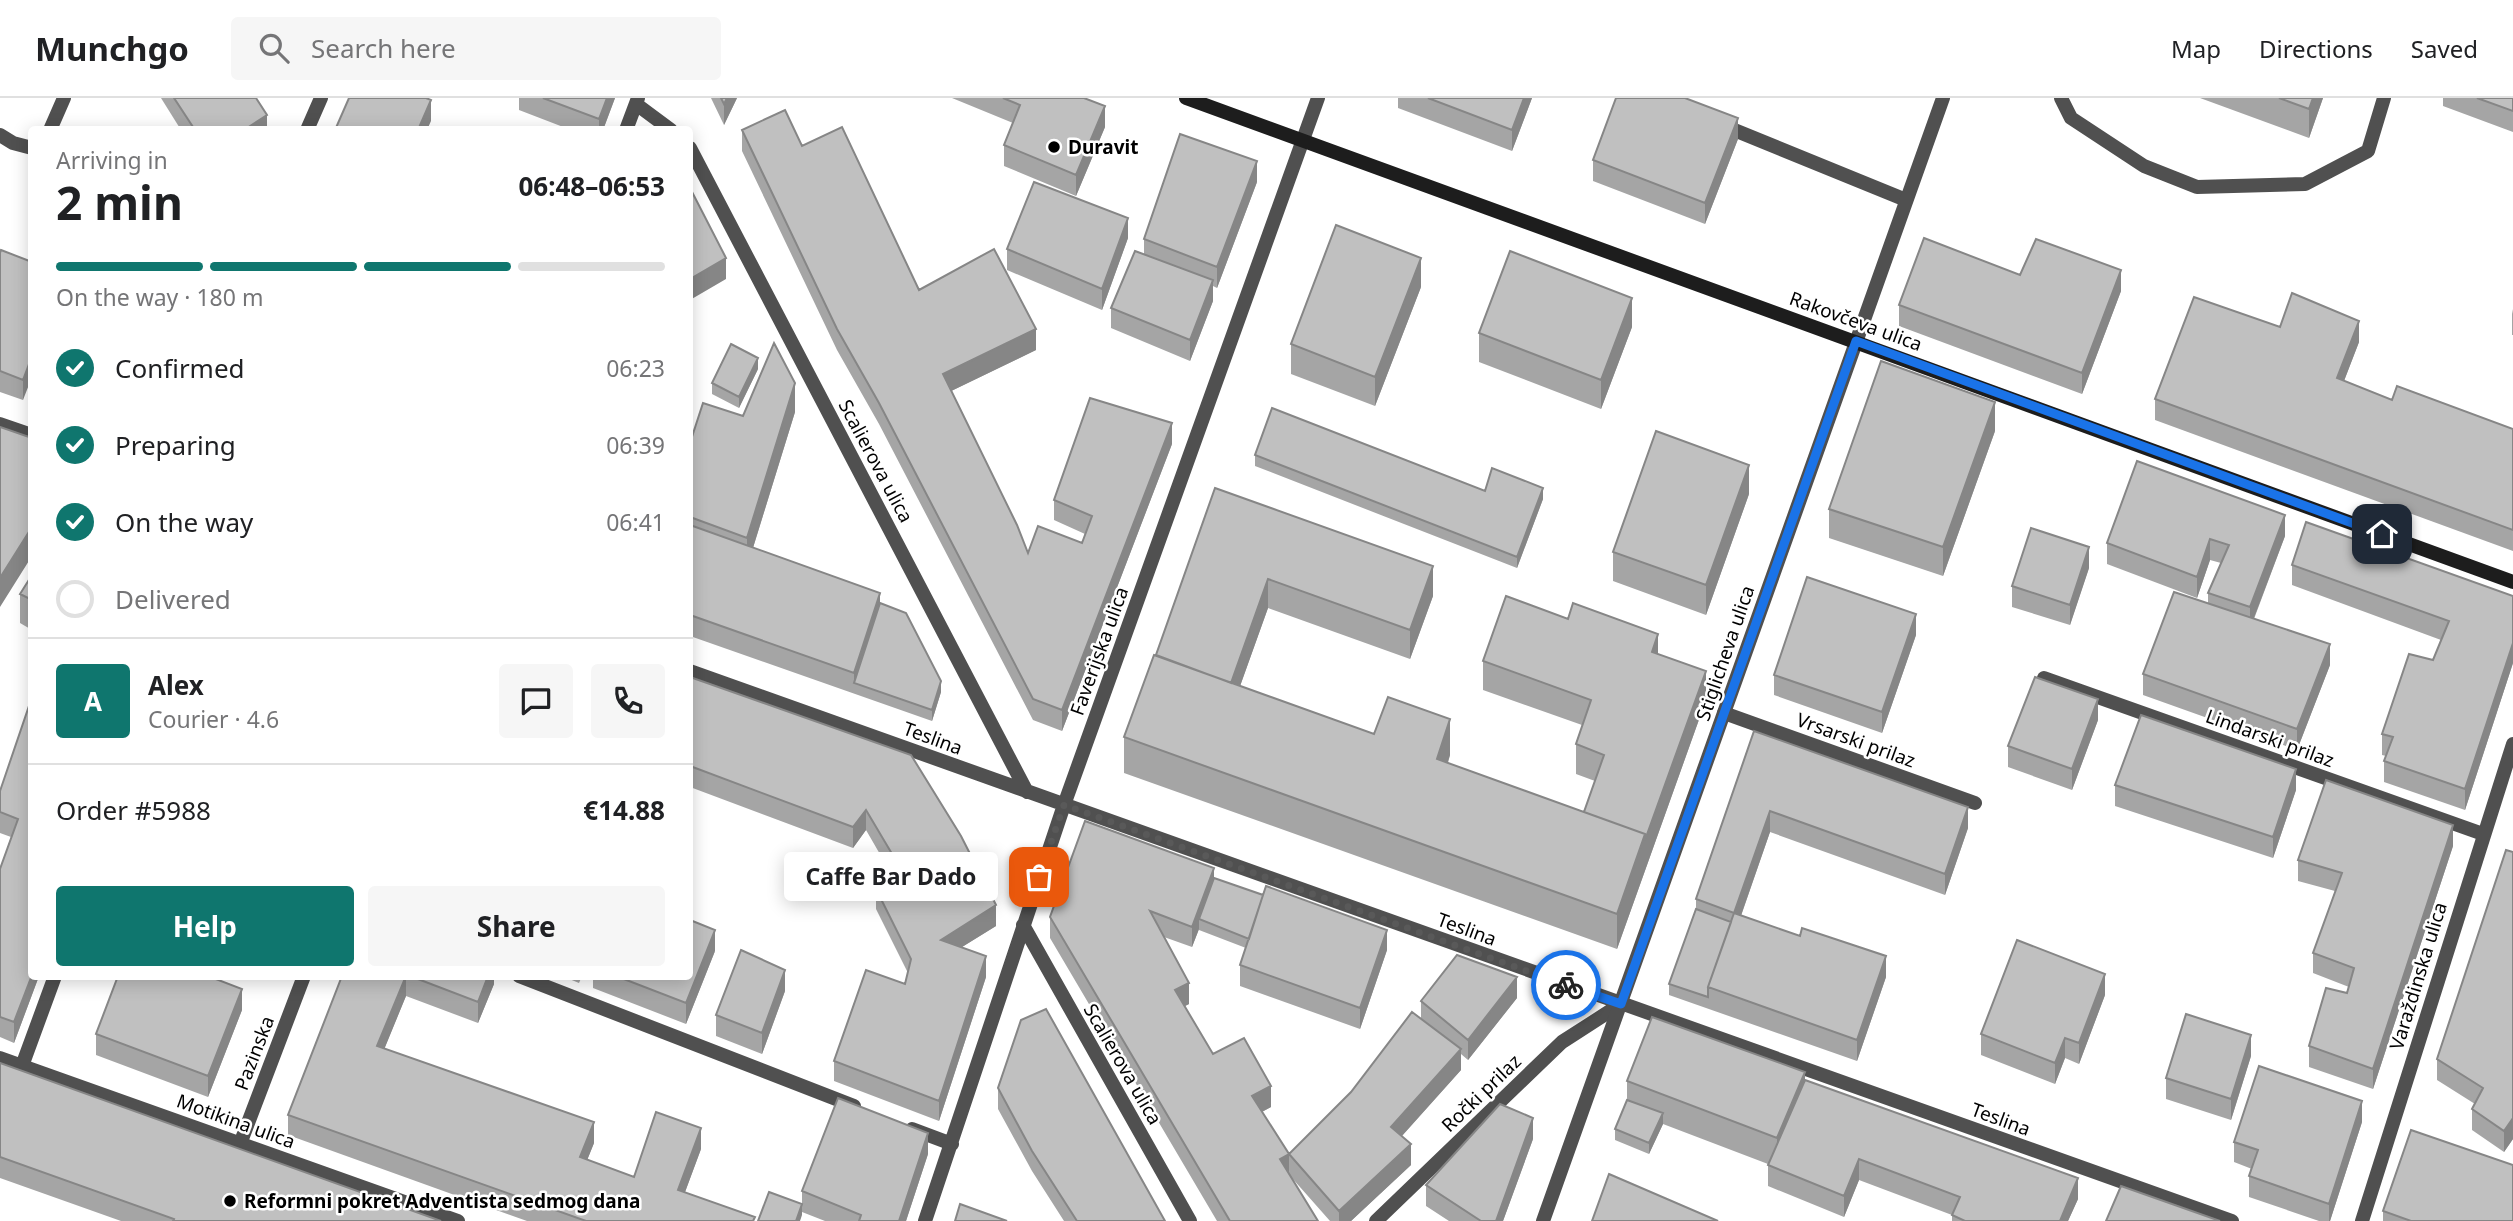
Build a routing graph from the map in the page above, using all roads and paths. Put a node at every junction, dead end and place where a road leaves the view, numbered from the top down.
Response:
1 (64, 98) edge
2 (321, 98) edge
3 (1186, 98) edge
4 (1318, 98) edge
5 (1944, 98) edge
6 (2061, 98) edge
7 (2384, 98) edge
8 (637, 101) edge
9 (1706, 118) edge
10 (52, 126) edge
11 (309, 126) edge
12 (628, 126) edge
13 (666, 126) edge
14 (0, 135) edge
15 (1303, 140) junction
16 (28, 147) edge
17 (693, 154) edge
18 (1906, 200) junction
19 (1856, 341) junction
20 (0, 424) edge
21 (28, 434) edge
22 (2513, 582) edge
23 (693, 672) edge
24 (2044, 678) edge
25 (1724, 713) junction
26 (2513, 744) edge
27 (1027, 792) junction
28 (1975, 803) dead end
29 (1064, 805) junction
30 (2483, 834) junction
31 (1023, 925) junction
32 (54, 980) edge
33 (302, 980) edge
34 (529, 980) edge
35 (1621, 1004) junction
36 (0, 1058) edge
37 (22, 1066) junction
38 (863, 1110) edge
39 (901, 1124) edge
40 (240, 1144) junction
41 (952, 1144) junction
42 (458, 1221) edge
43 (925, 1221) edge
44 (1191, 1221) edge
45 (1376, 1221) edge
46 (1543, 1221) edge
47 (2232, 1221) edge
48 (2362, 1221) edge

1 - 10 street
2 - 11 street
3 - 15 main road, Rakovčeva ulica
4 - 15 street, Faverijska ulica
5 - 18 street, Stiglicheva ulica
6 - 7 street
8 - 12 street
8 - 13 street
9 - 18 street
14 - 16 street
15 - 19 main road, Rakovčeva ulica
15 - 29 street, Faverijska ulica
17 - 27 street, Scalierova ulica
18 - 19 street, Stiglicheva ulica
19 - 22 main road, Rakovčeva ulica
19 - 25 street, Stiglicheva ulica
20 - 21 street
23 - 27 street, Teslina
24 - 30 street, Lindarski prilaz
25 - 28 street, Vrsarski prilaz
25 - 35 street, Stiglicheva ulica
26 - 30 street, Varaždinska ulica
27 - 29 street, Teslina
29 - 31 street, Faverijska ulica
29 - 35 street, Teslina
30 - 48 street, Varaždinska ulica
31 - 41 street, Faverijska ulica
31 - 44 street, Scalierova ulica
32 - 37 street
33 - 40 street, Pazinska
34 - 38 street
35 - 45 street, Ročki prilaz
35 - 46 street, Stiglicheva ulica
35 - 47 street, Teslina
36 - 37 street, Motikina ulica
37 - 40 street, Motikina ulica
39 - 41 street
40 - 42 street, Motikina ulica
41 - 43 street, Faverijska ulica

